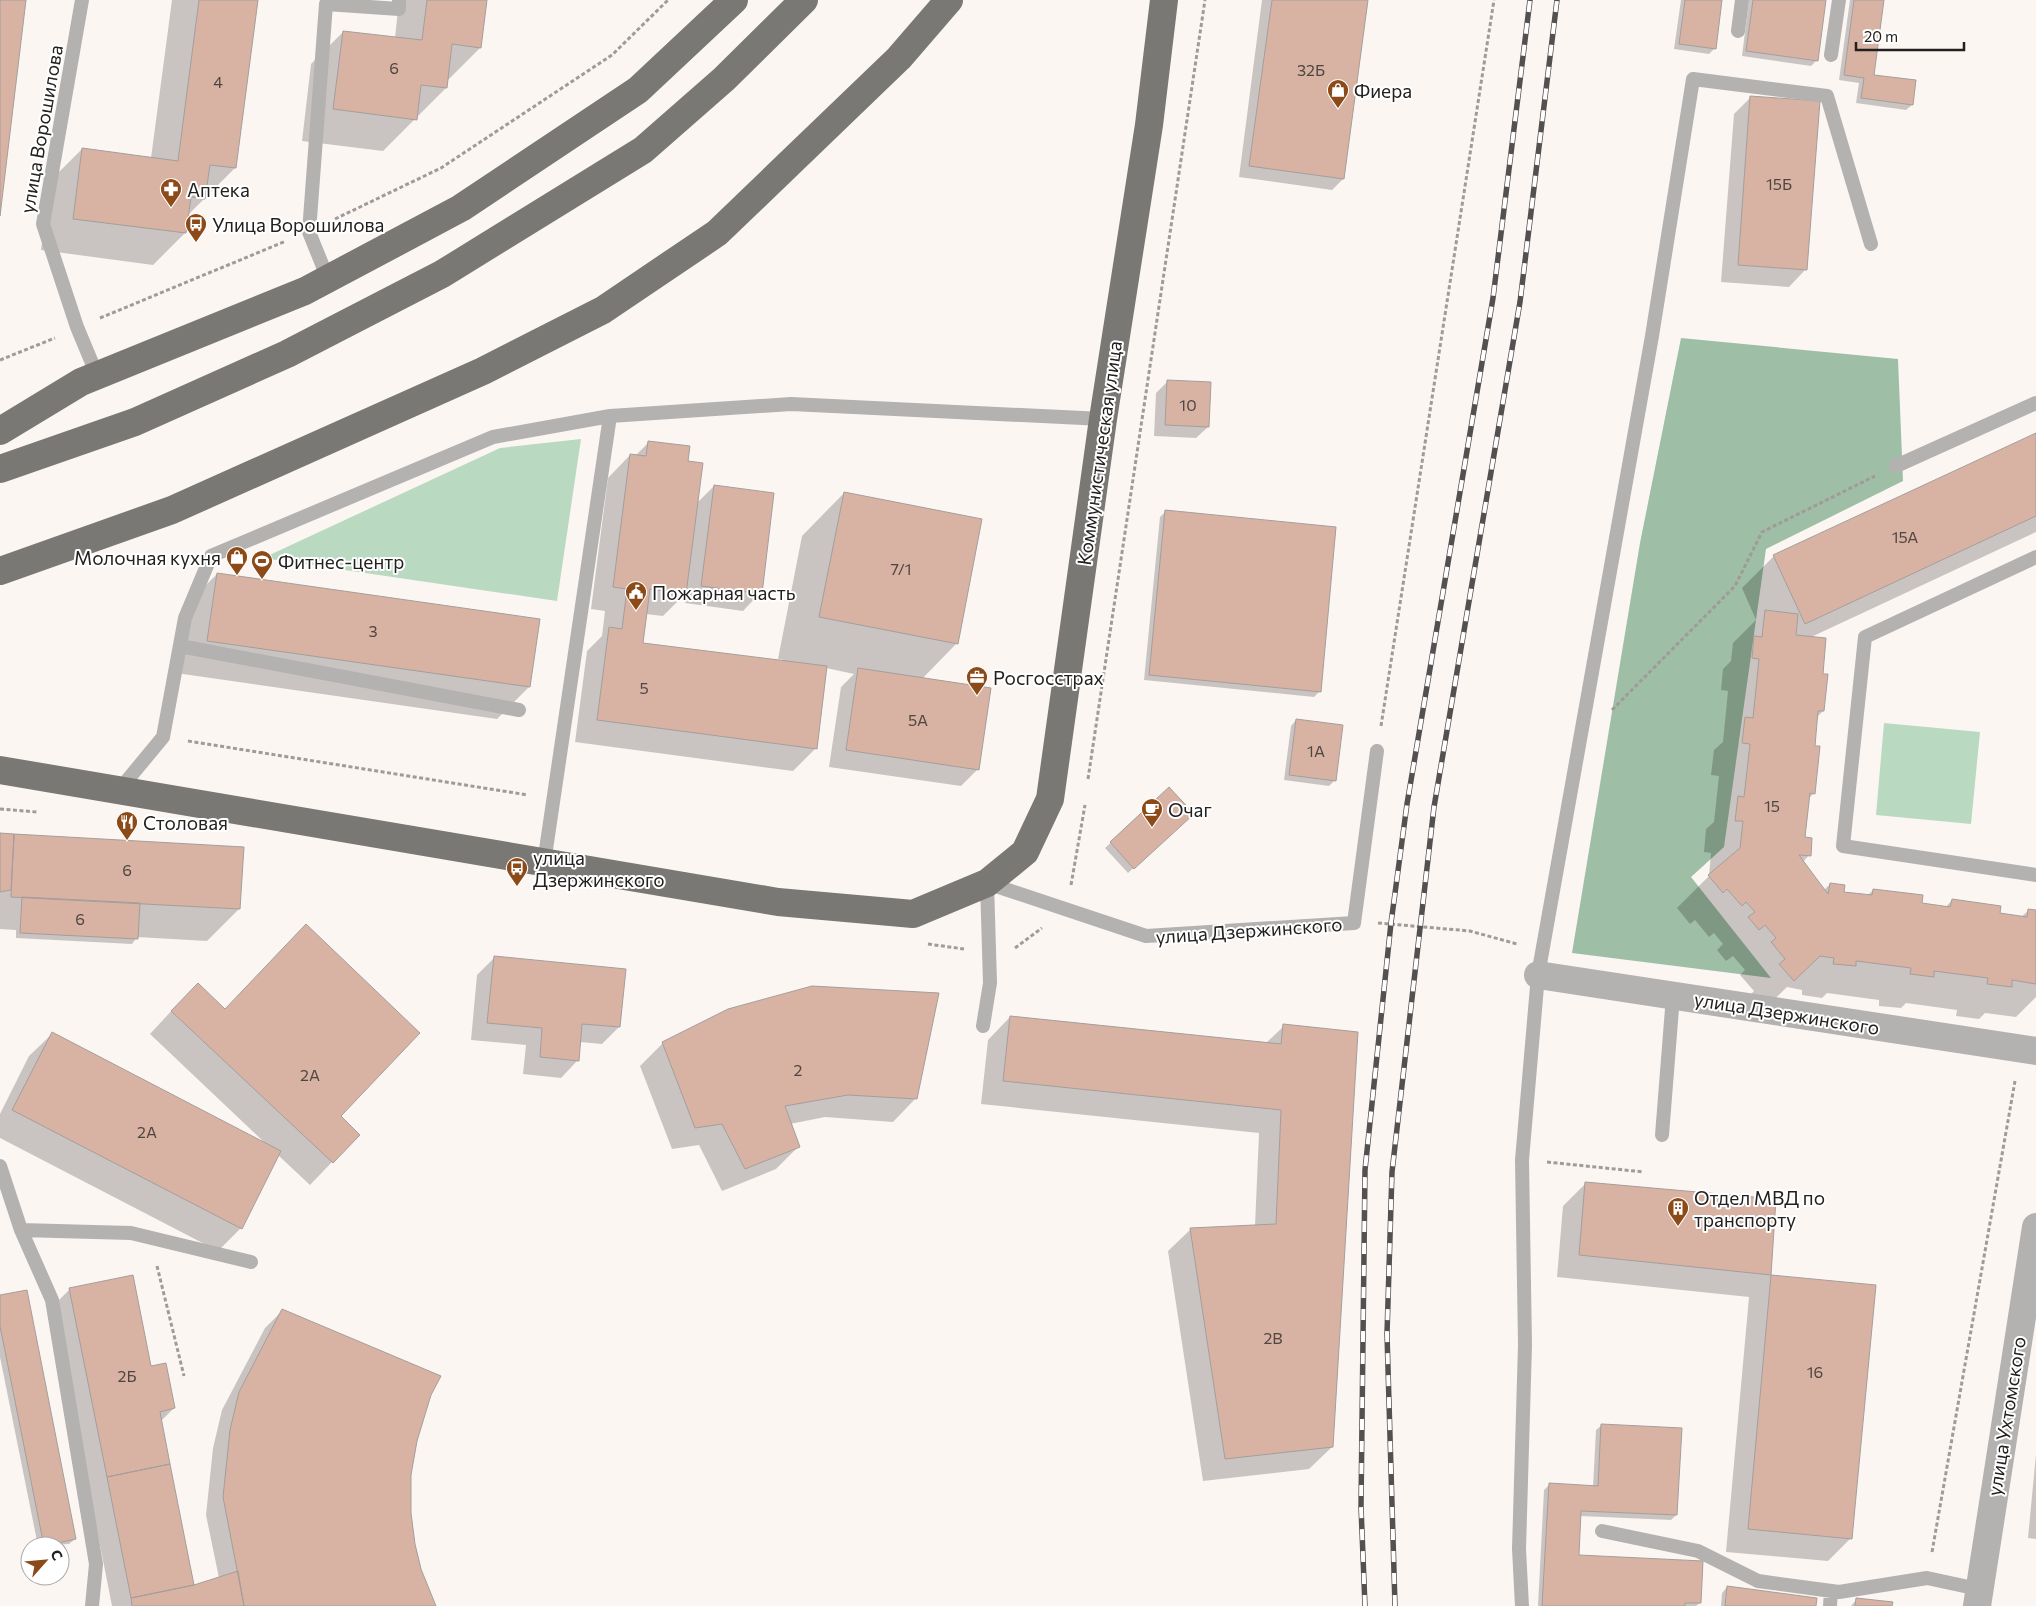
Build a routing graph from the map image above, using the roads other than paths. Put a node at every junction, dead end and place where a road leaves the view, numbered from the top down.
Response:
1 (82, 0) edge
2 (399, 0) edge
3 (734, 0) edge
4 (804, 0) edge
5 (949, 0) edge
6 (1164, 0) edge
7 (1742, 0) edge
8 (1839, 0) edge
9 (1738, 31) dead end
10 (1831, 55) dead end
11 (1872, 244) dead end
12 (328, 279) junction
13 (96, 376) junction
14 (2036, 403) edge
15 (610, 416) junction
16 (1103, 419) junction
17 (0, 432) edge
18 (1896, 466) road end
19 (0, 469) edge
20 (2036, 556) edge
21 (0, 570) edge
22 (180, 646) junction
23 (519, 710) dead end
24 (1376, 751) road end
25 (0, 770) edge
26 (120, 789) junction
27 (544, 863) junction
28 (2036, 875) edge
29 (988, 884) junction
30 (1538, 975) junction
31 (1673, 996) junction
32 (983, 1026) dead end
33 (2036, 1051) edge
34 (1662, 1135) dead end
35 (0, 1166) edge
36 (2036, 1226) edge
37 (21, 1230) junction
38 (251, 1262) dead end
39 (1602, 1531) dead end
40 (1831, 1591) junction
41 (1978, 1598) edge
42 (92, 1606) edge
43 (1522, 1606) edge
44 (1830, 1606) edge

1 - 13 lane, улица Ворошилова
2 - 12 lane
3 - 12 main road
4 - 19 main road
5 - 21 main road
6 - 16 main road, Коммунистическая улица
7 - 9 lane
8 - 10 lane
11 - 30 lane
12 - 13 main road
13 - 17 main road
14 - 18 lane
15 - 16 lane
15 - 22 lane
15 - 27 lane
16 - 29 main road, Коммунистическая улица
20 - 28 lane
22 - 23 lane
22 - 26 lane
24 - 29 lane, улица Дзержинского
25 - 26 main road
26 - 27 main road
27 - 29 main road
29 - 32 lane
30 - 31 street, улица Дзержинского
30 - 43 lane
31 - 33 street, улица Дзержинского
31 - 34 lane
35 - 37 lane
36 - 41 street, улица Ухтомского
37 - 38 lane
37 - 42 lane
39 - 40 lane
40 - 41 lane
40 - 44 lane

